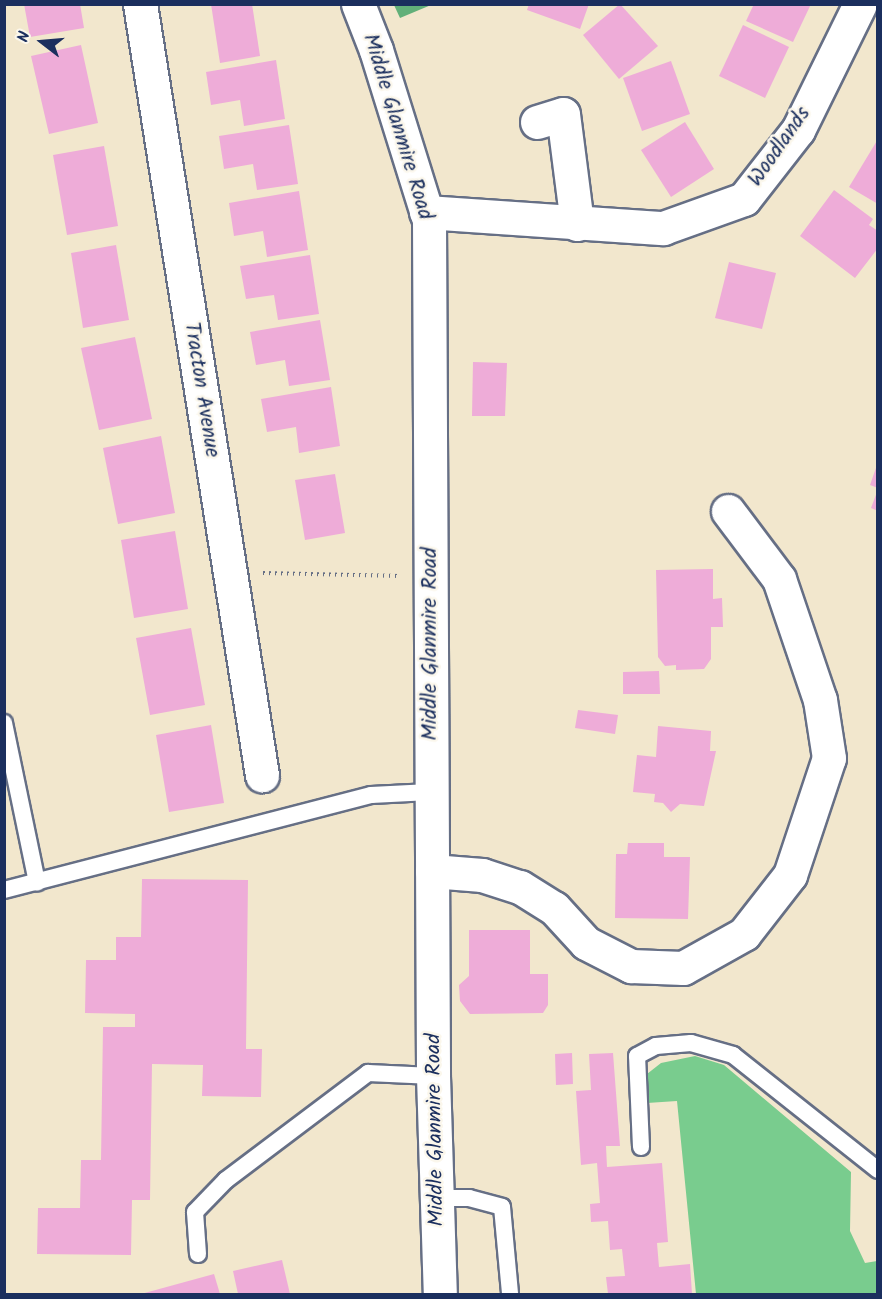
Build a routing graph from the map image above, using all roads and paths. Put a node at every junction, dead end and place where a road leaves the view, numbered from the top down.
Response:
1 (140, 4) edge
2 (358, 4) edge
3 (860, 4) edge
4 (537, 122) dead end
5 (426, 212) junction
6 (577, 224) junction
7 (728, 511) dead end
8 (229, 572) junction
9 (432, 577) junction
10 (4, 723) edge
11 (262, 775) dead end
12 (430, 792) junction
13 (432, 871) junction
14 (37, 883) junction
15 (4, 890) edge
16 (433, 1076) junction
17 (641, 1147) dead end
18 (878, 1170) edge
19 (437, 1198) junction
20 (198, 1254) dead end
21 (440, 1294) edge
22 (510, 1294) edge

1 - 8 street, Tracton Avenue
2 - 5 street, Middle Glanmire Road
3 - 6 street, Woodlands
4 - 6 street
5 - 6 street, Woodlands
5 - 9 street, Middle Glanmire Road
7 - 13 street
8 - 9 path
8 - 11 street, Tracton Avenue
9 - 12 street, Middle Glanmire Road
10 - 14 lane
12 - 13 street, Middle Glanmire Road
12 - 14 lane
13 - 16 street, Middle Glanmire Road
14 - 15 lane
16 - 19 street, Middle Glanmire Road
16 - 20 lane
17 - 18 lane
19 - 21 street, Middle Glanmire Road
19 - 22 lane

